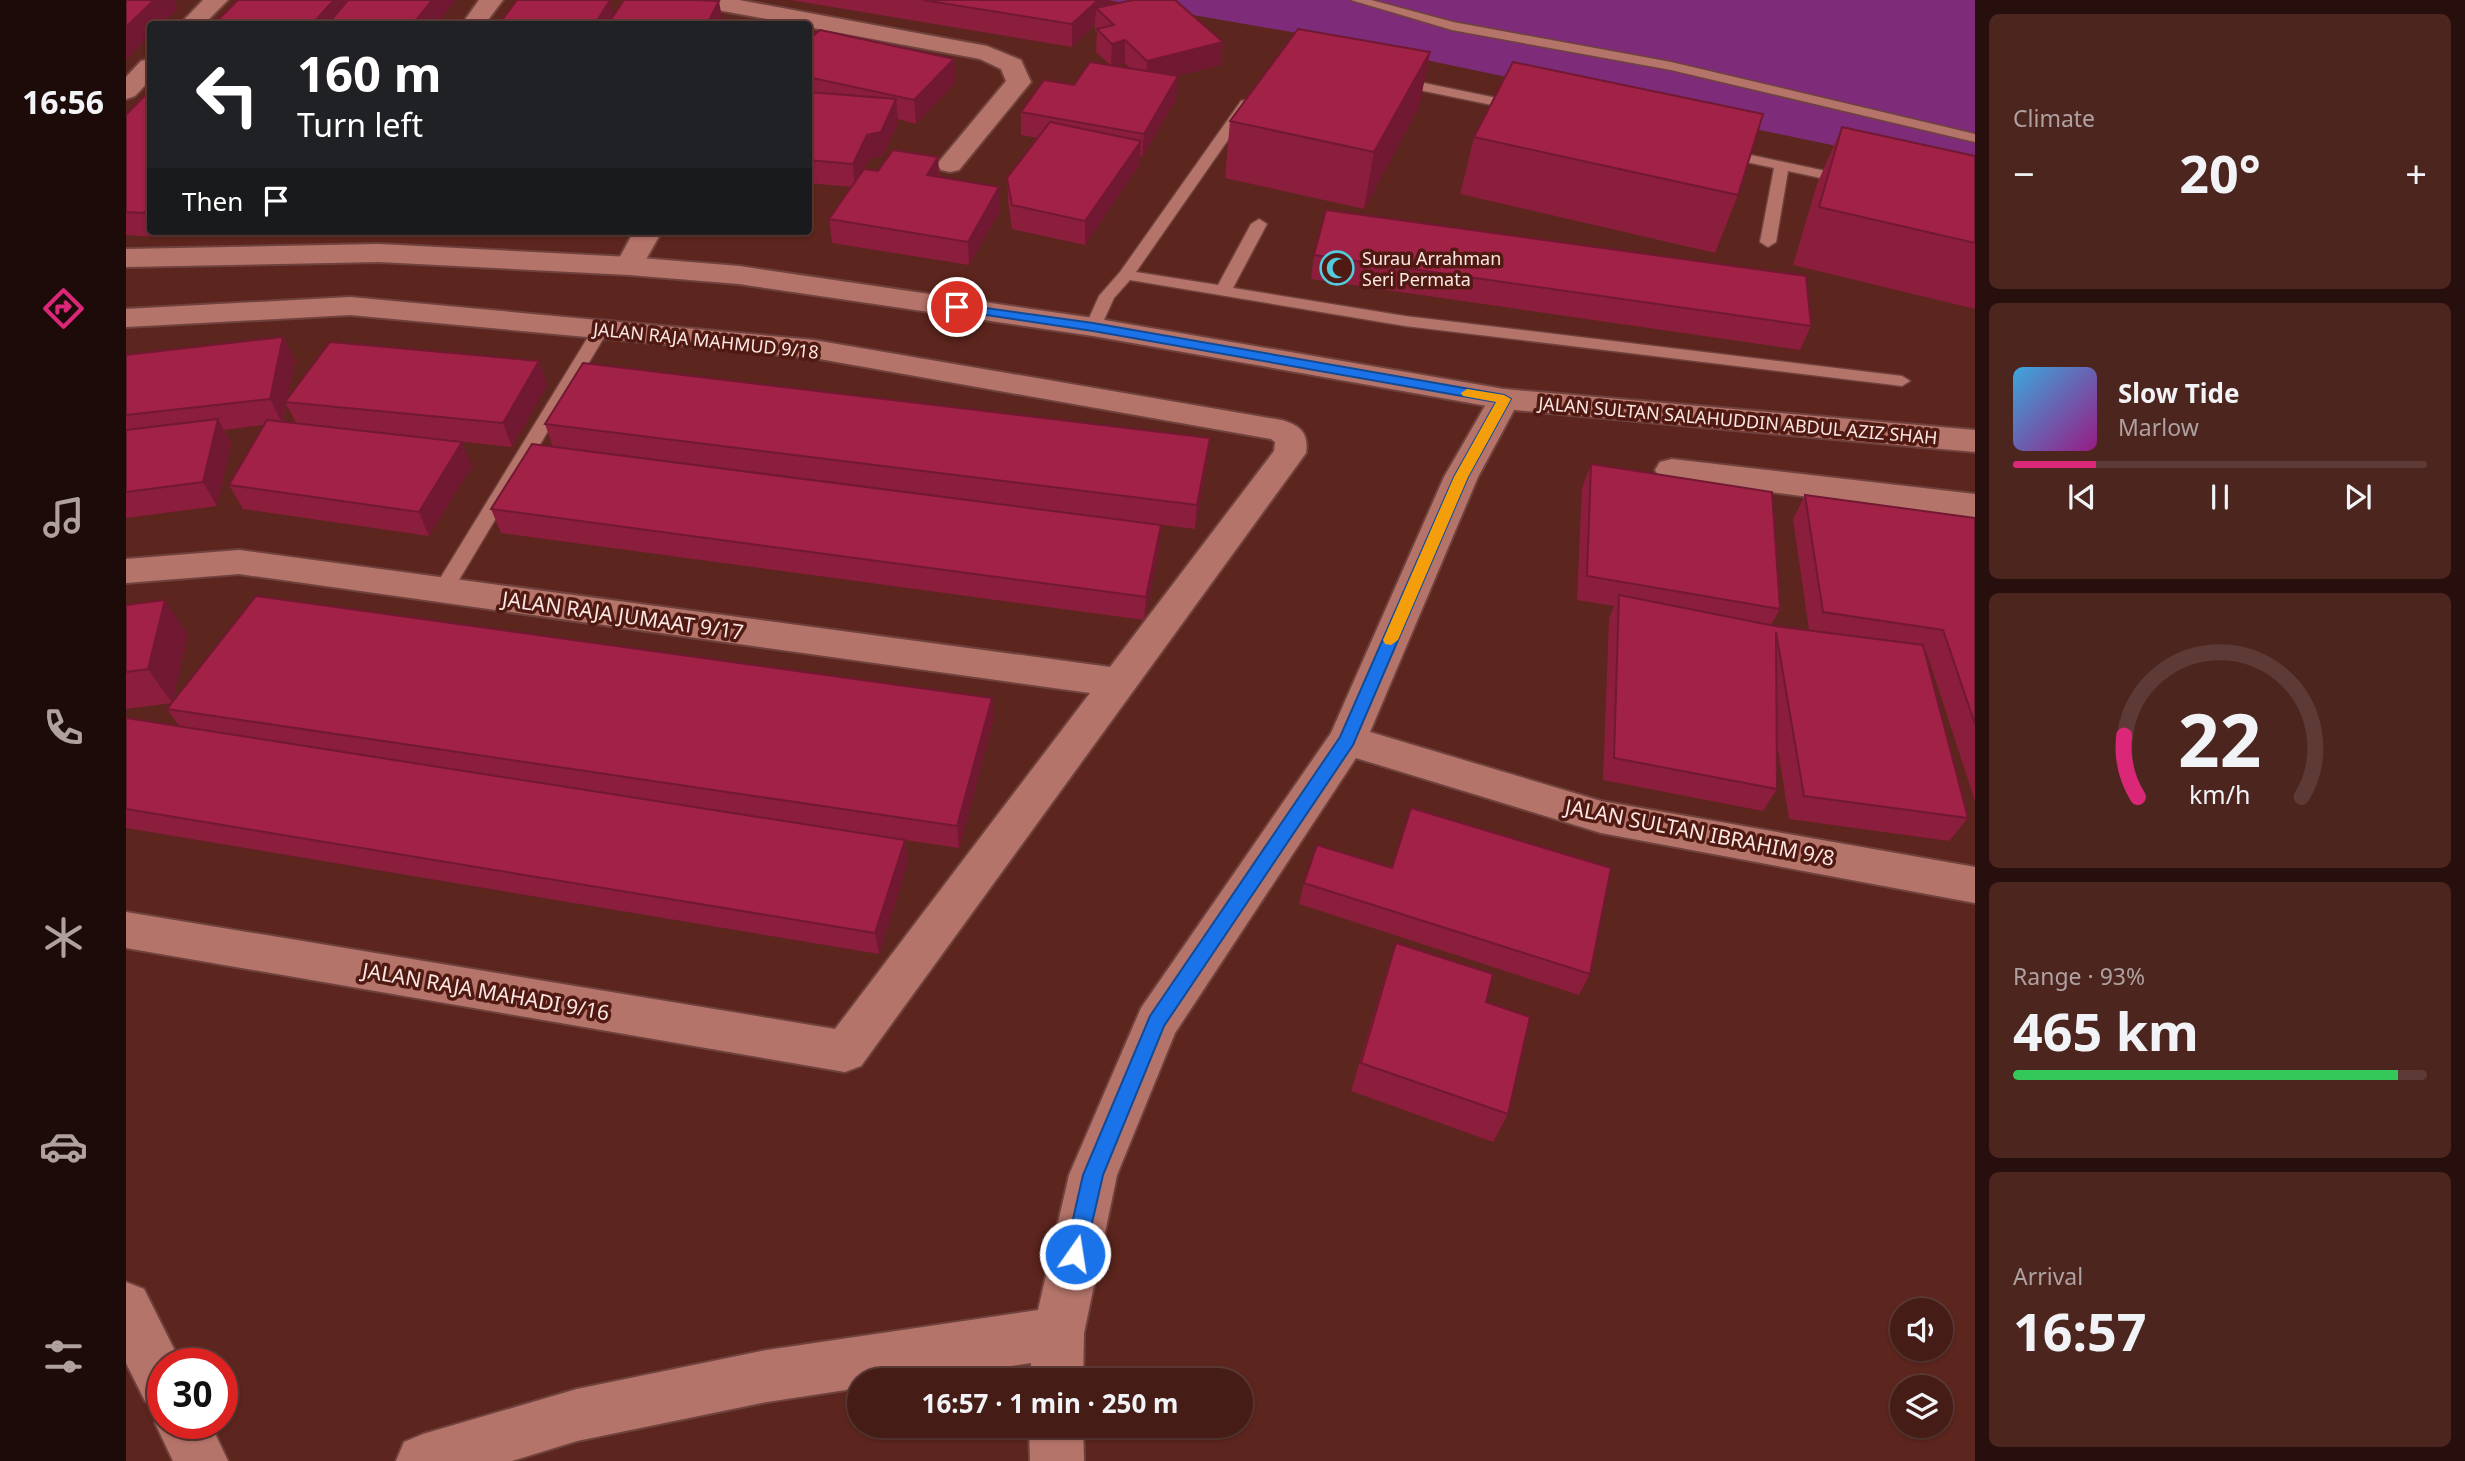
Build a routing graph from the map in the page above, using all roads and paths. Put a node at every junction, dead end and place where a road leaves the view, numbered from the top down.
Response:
1 (216, 0) edge
2 (491, 0) edge
3 (701, 0) edge
4 (1357, 0) edge
5 (764, 18) edge
6 (194, 21) edge
7 (475, 21) edge
8 (783, 21) edge
9 (812, 26) edge
10 (147, 69) edge
11 (1379, 78) edge
12 (126, 91) edge
13 (1254, 92) edge
14 (1539, 111) edge
15 (1975, 138) edge
16 (1714, 151) edge
17 (950, 164) dead end
18 (1782, 166) junction
19 (1859, 182) edge
20 (1259, 224) dead end
21 (646, 235) edge
22 (1768, 242) dead end
23 (126, 258) edge
24 (629, 266) junction
25 (1126, 275) junction
26 (1223, 291) junction
27 (126, 318) edge
28 (1093, 327) junction
29 (601, 330) junction
30 (1902, 382) dead end
31 (1504, 399) junction
32 (1975, 441) edge
33 (1672, 470) dead end
34 (1975, 506) edge
35 (126, 571) edge
36 (443, 590) junction
37 (1120, 682) junction
38 (1347, 740) junction
39 (1975, 885) edge
40 (126, 930) edge
41 (126, 1307) edge
42 (147, 1350) edge
43 (1057, 1357) edge
44 (1056, 1438) edge
45 (190, 1439) edge
46 (201, 1461) edge
47 (423, 1461) edge
48 (1057, 1461) edge

1 - 6 street
2 - 7 street
3 - 5 street
4 - 15 lane
5 - 8 street
9 - 17 street
10 - 12 street
11 - 14 lane
13 - 25 lane
16 - 18 lane
18 - 19 lane
18 - 22 lane
20 - 26 lane
21 - 24 street
23 - 24 street, JALAN SULTAN SALAHUDDIN ABDUL AZIZ SHAH
24 - 28 street, JALAN SULTAN SALAHUDDIN ABDUL AZIZ SHAH
25 - 26 lane
25 - 28 lane
26 - 30 lane
27 - 29 street, JALAN RAJA MAHMUD 9/18
28 - 31 street, JALAN SULTAN SALAHUDDIN ABDUL AZIZ SHAH
29 - 36 lane
29 - 37 street, JALAN RAJA MAHMUD 9/18
31 - 32 street, JALAN SULTAN SALAHUDDIN ABDUL AZIZ SHAH
31 - 38 street
33 - 34 street
35 - 36 street, JALAN RAJA JUMAAT 9/17
36 - 37 street, JALAN RAJA JUMAAT 9/17
37 - 40 street, JALAN RAJA MAHADI 9/16
38 - 39 street, JALAN SULTAN IBRAHIM 9/8
38 - 43 street
41 - 42 street
43 - 47 street
44 - 48 street
45 - 46 street

